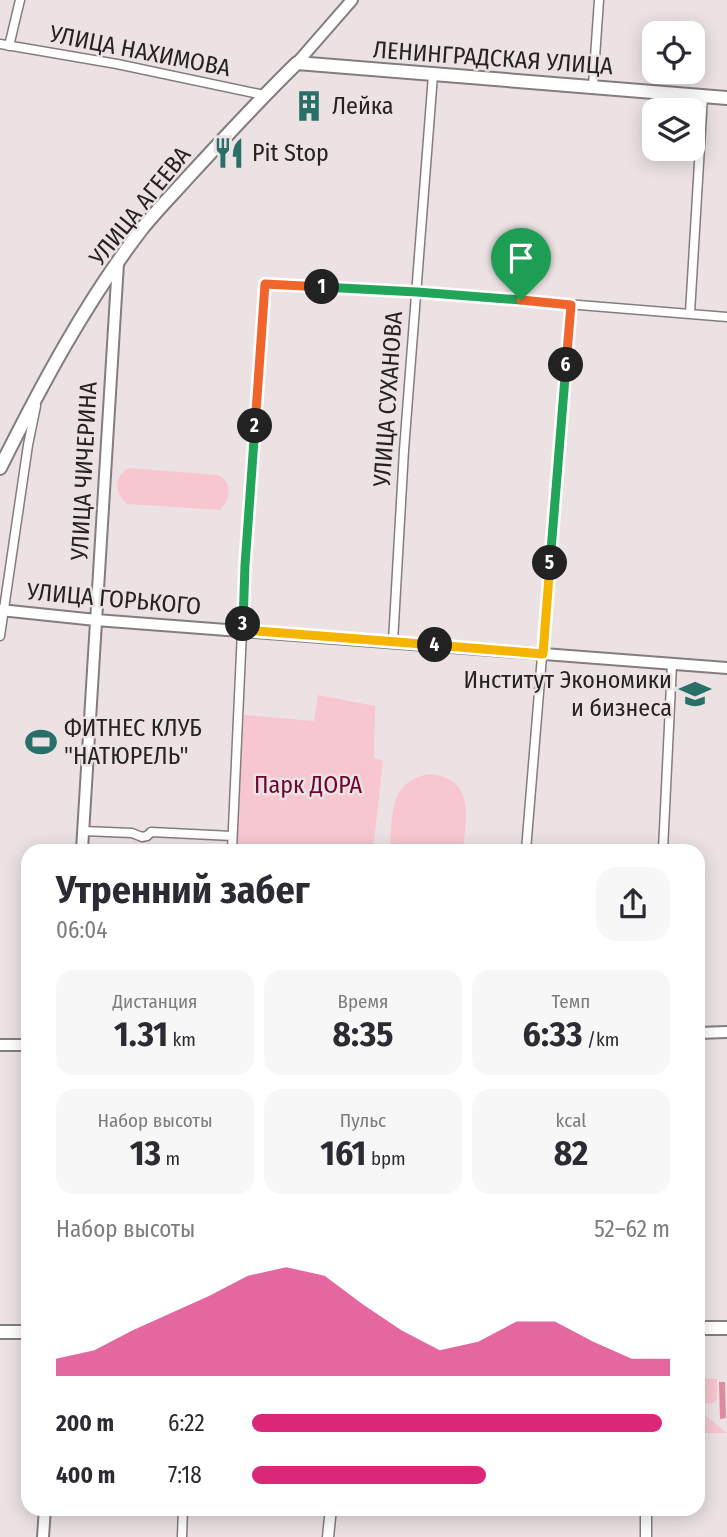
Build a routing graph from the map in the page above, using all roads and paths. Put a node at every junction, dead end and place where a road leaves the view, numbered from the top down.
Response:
1 (20, 0) edge
2 (352, 0) edge
3 (599, 0) edge
4 (4, 45) edge
5 (297, 63) junction
6 (433, 75) junction
7 (593, 86) junction
8 (264, 95) junction
9 (703, 96) junction
10 (727, 98) edge
11 (118, 263) junction
12 (417, 292) junction
13 (571, 305) junction
14 (690, 313) junction
15 (727, 317) edge
16 (37, 396) junction
17 (0, 468) edge
18 (2, 611) edge
19 (96, 620) junction
20 (243, 630) junction
21 (0, 636) edge
22 (393, 642) junction
23 (543, 654) junction
24 (673, 664) junction
25 (727, 668) edge
26 (83, 831) junction
27 (232, 836) junction
28 (82, 844) edge
29 (232, 844) edge
30 (527, 844) edge
31 (663, 844) edge
32 (705, 1032) edge
33 (727, 1032) edge
34 (0, 1045) edge
35 (21, 1045) edge
36 (705, 1328) edge
37 (727, 1328) edge
38 (0, 1332) edge
39 (21, 1332) edge
40 (44, 1516) edge
41 (183, 1516) edge
42 (330, 1516) edge
43 (646, 1516) edge
44 (43, 1537) edge
45 (182, 1537) edge
46 (328, 1537) edge
47 (646, 1537) edge

1 - 4 street, УЛИЦА НАХИМОВА
2 - 5 main road, УЛИЦА АГЕЕВА
3 - 7 street
4 - 8 street, УЛИЦА НАХИМОВА
5 - 6 main road, ЛЕНИНГРАДСКАЯ УЛИЦА
5 - 8 main road, УЛИЦА АГЕЕВА
6 - 7 main road, ЛЕНИНГРАДСКАЯ УЛИЦА
6 - 12 street, УЛИЦА СУХАНОВА
7 - 9 main road, ЛЕНИНГРАДСКАЯ УЛИЦА
8 - 11 main road, УЛИЦА АГЕЕВА
9 - 10 main road, ЛЕНИНГРАДСКАЯ УЛИЦА
9 - 14 street
11 - 16 main road, УЛИЦА АГЕЕВА
11 - 19 main road, УЛИЦА ЧИЧЕРИНА
12 - 13 street
12 - 20 street
12 - 22 street, УЛИЦА СУХАНОВА
13 - 14 street
13 - 23 street
14 - 15 street
16 - 17 main road, УЛИЦА АГЕЕВА
16 - 18 street
18 - 19 main road, УЛИЦА ГОРЬКОГО
18 - 21 street
19 - 20 main road, УЛИЦА ГОРЬКОГО
19 - 26 main road, УЛИЦА ЧИЧЕРИНА
20 - 22 main road, УЛИЦА ГОРЬКОГО
20 - 27 street
22 - 23 main road, УЛИЦА ГОРЬКОГО
23 - 24 main road, УЛИЦА ГОРЬКОГО
23 - 30 street
24 - 25 main road, УЛИЦА ГОРЬКОГО
24 - 31 street
26 - 27 street
26 - 28 main road, УЛИЦА ЧИЧЕРИНА
27 - 29 street
32 - 33 main road
34 - 35 main road
36 - 37 main road
38 - 39 main road
40 - 44 main road
41 - 45 street
42 - 46 street
43 - 47 street

